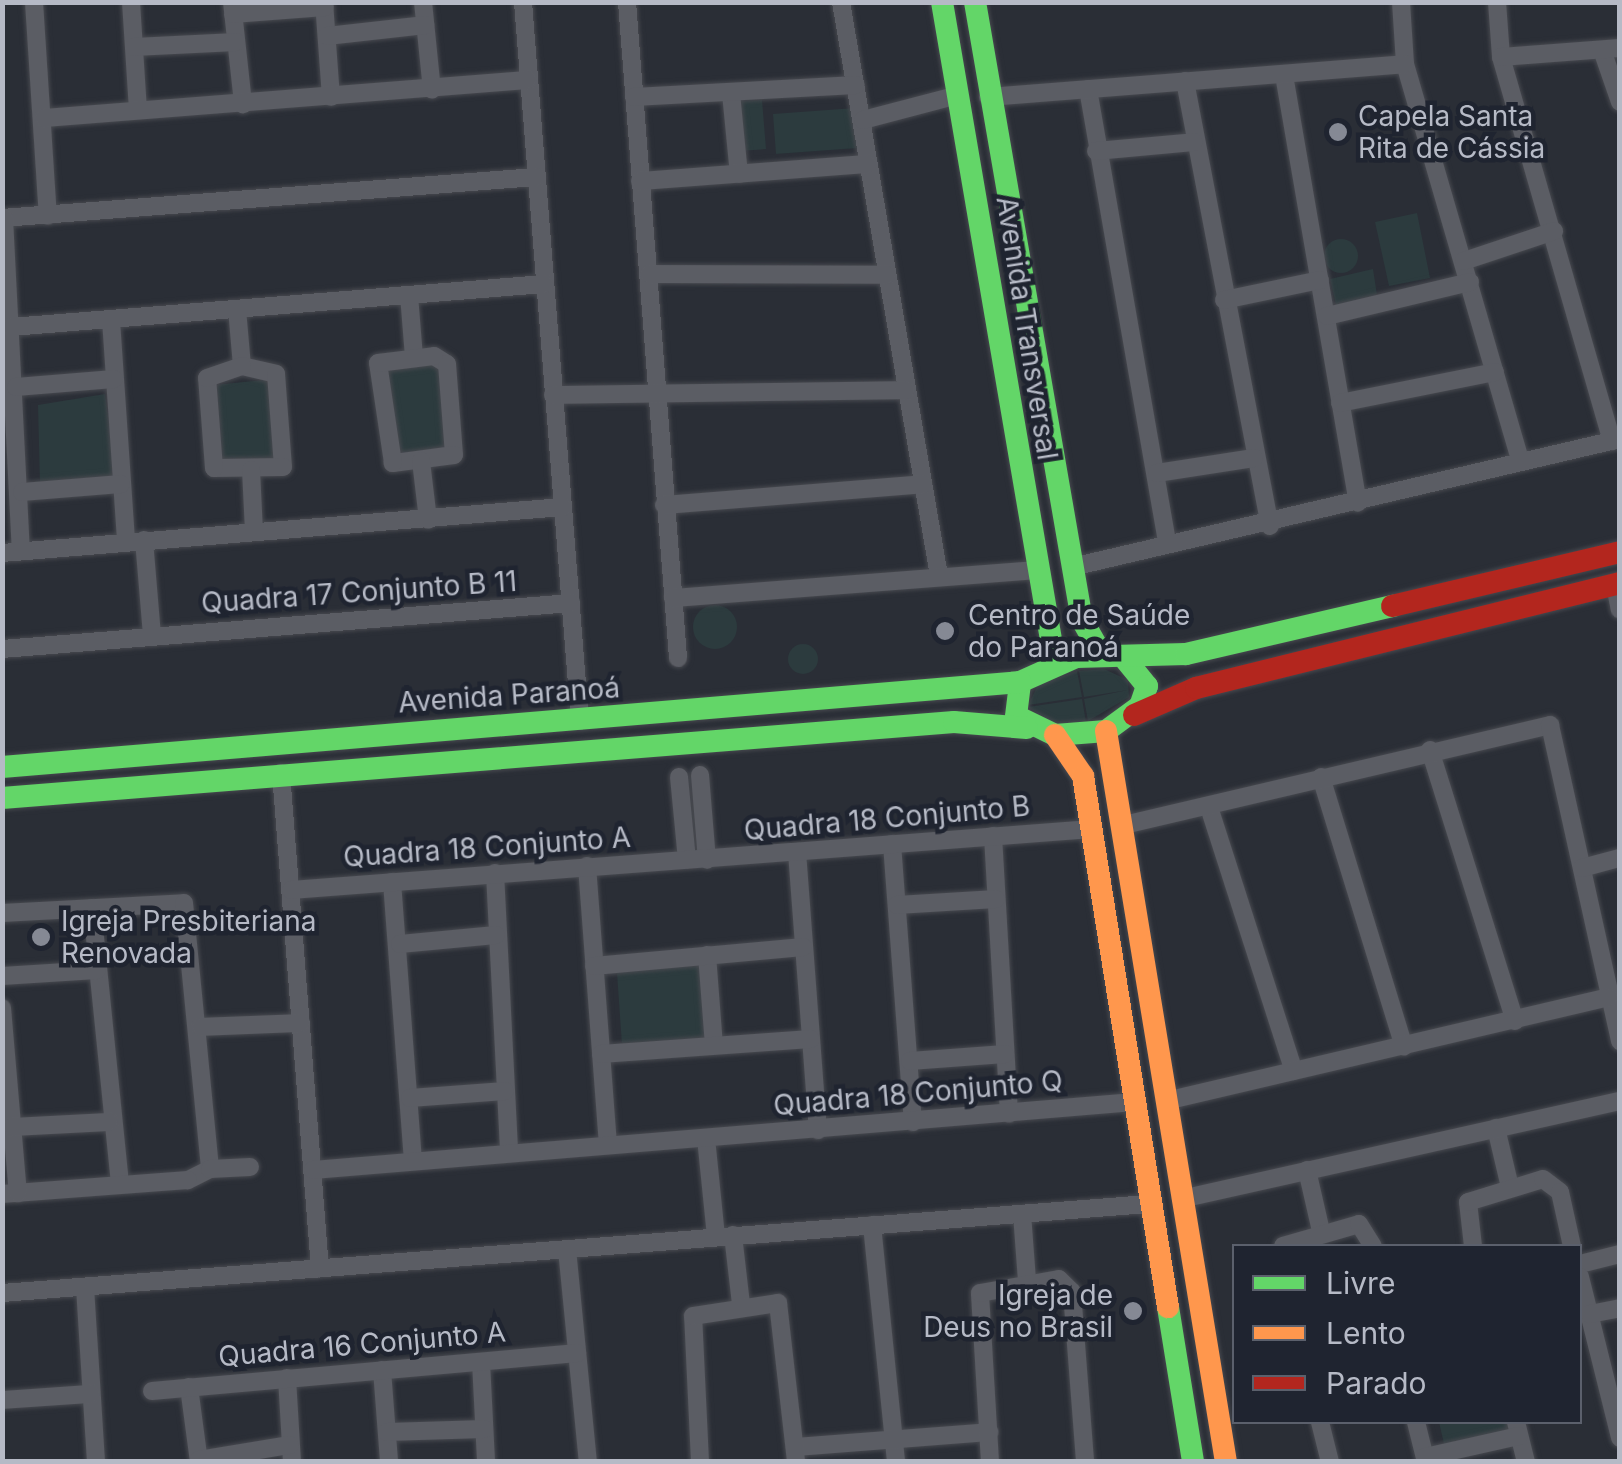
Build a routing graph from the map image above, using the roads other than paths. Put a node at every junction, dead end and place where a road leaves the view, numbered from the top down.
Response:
1 (34, 2) edge
2 (131, 2) edge
3 (424, 2) edge
4 (523, 2) edge
5 (627, 2) edge
6 (841, 2) edge
7 (942, 2) edge
8 (974, 2) edge
9 (1400, 2) edge
10 (1497, 2) edge
11 (324, 5) edge
12 (233, 8) edge
13 (425, 26) junction
14 (327, 36) junction
15 (236, 42) junction
16 (134, 48) junction
17 (1611, 49) edge
18 (1501, 57) junction
19 (1405, 64) junction
20 (1284, 75) junction
21 (528, 80) junction
22 (1185, 81) junction
23 (856, 86) junction
24 (1088, 89) junction
25 (432, 90) junction
26 (732, 93) junction
27 (958, 95) junction
28 (988, 96) junction
29 (634, 97) junction
30 (331, 98) junction
31 (1620, 102) edge
32 (242, 104) junction
33 (138, 110) junction
34 (44, 118) junction
35 (863, 120) junction
36 (1194, 142) junction
37 (1096, 150) junction
38 (867, 164) junction
39 (739, 174) junction
40 (536, 177) junction
41 (640, 181) junction
42 (48, 216) junction
43 (3, 218) edge
44 (1554, 231) junction
45 (1464, 261) junction
46 (649, 274) junction
47 (887, 275) junction
48 (1320, 280) junction
49 (1470, 282) junction
50 (544, 284) junction
51 (409, 296) junction
52 (1224, 300) junction
53 (237, 310) junction
54 (1327, 316) junction
55 (111, 320) junction
56 (12, 327) junction
57 (1033, 350) junction
58 (414, 356) junction
59 (1002, 356) junction
60 (242, 366) junction
61 (1494, 372) junction
62 (114, 379) junction
63 (16, 387) junction
64 (655, 389) junction
65 (906, 390) junction
66 (1042, 391) junction
67 (553, 395) junction
68 (1008, 400) junction
69 (1340, 403) junction
70 (1609, 441) edge
71 (1254, 458) junction
72 (421, 461) junction
73 (1520, 461) junction
74 (252, 470) junction
75 (1157, 473) junction
76 (121, 484) junction
77 (923, 484) junction
78 (22, 492) junction
79 (1358, 503) junction
80 (664, 505) junction
81 (562, 507) junction
82 (428, 520) junction
83 (1270, 526) junction
84 (254, 531) junction
85 (135, 541) junction
86 (1168, 541) junction
87 (12, 552) edge
88 (1619, 552) edge
89 (1072, 567) junction
90 (1035, 570) junction
91 (1529, 574) junction
92 (939, 576) junction
93 (1617, 584) edge
94 (674, 598) junction
95 (571, 603) junction
96 (1522, 608) junction
97 (1620, 610) edge
98 (152, 636) junction
99 (2, 649) edge
100 (1114, 657) junction
101 (678, 658) dead end
102 (1055, 663) junction
103 (1020, 682) junction
104 (1129, 717) junction
105 (580, 720) junction
106 (1027, 728) junction
107 (1106, 731) junction
108 (436, 733) junction
109 (386, 734) junction
110 (1055, 735) junction
111 (1430, 750) junction
112 (440, 762) junction
113 (384, 764) junction
114 (2, 767) edge
115 (281, 773) junction
116 (700, 775) dead end
117 (679, 777) dead end
118 (1321, 778) junction
119 (2, 798) edge
120 (1209, 807) junction
121 (1120, 826) junction
122 (1092, 828) junction
123 (993, 836) junction
124 (892, 844) junction
125 (797, 852) junction
126 (1620, 858) edge
127 (687, 860) junction
128 (706, 860) junction
129 (586, 866) junction
130 (1582, 868) junction
131 (496, 873) junction
132 (392, 882) junction
133 (291, 890) junction
134 (996, 899) junction
135 (897, 905) junction
136 (92, 908) junction
137 (2, 913) edge
138 (496, 935) junction
139 (1139, 937) junction
140 (1108, 939) junction
141 (400, 944) junction
142 (803, 947) junction
143 (707, 955) junction
144 (594, 966) junction
145 (97, 970) junction
146 (2, 976) edge
147 (1146, 980) junction
148 (1116, 987) junction
149 (1609, 997) junction
150 (2, 1008) edge
151 (1515, 1021) junction
152 (301, 1023) junction
153 (201, 1027) junction
154 (810, 1039) junction
155 (1620, 1041) edge
156 (714, 1044) junction
157 (1404, 1046) junction
158 (600, 1054) junction
159 (1005, 1054) junction
160 (910, 1061) junction
161 (1294, 1072) junction
162 (504, 1091) junction
163 (410, 1098) junction
164 (1166, 1101) junction
165 (1620, 1101) edge
166 (1134, 1102) junction
167 (1009, 1114) junction
168 (109, 1122) junction
169 (913, 1122) junction
170 (12, 1127) junction
171 (1496, 1128) junction
172 (818, 1130) junction
173 (706, 1138) junction
174 (608, 1144) junction
175 (509, 1152) junction
176 (413, 1160) junction
177 (250, 1167) dead end
178 (210, 1169) junction
179 (313, 1170) junction
180 (1307, 1170) junction
181 (120, 1184) junction
182 (1510, 1187) junction
183 (10, 1193) edge
184 (1180, 1199) junction
185 (1149, 1204) junction
186 (1022, 1214) junction
187 (872, 1224) junction
188 (1321, 1231) junction
189 (724, 1236) junction
190 (1288, 1244) edge
191 (1372, 1244) edge
192 (1473, 1244) edge
193 (1571, 1244) edge
194 (567, 1249) junction
195 (1620, 1254) edge
196 (1582, 1264) edge
197 (320, 1268) junction
198 (1027, 1280) junction
199 (1582, 1285) edge
200 (85, 1287) junction
201 (2, 1292) edge
202 (741, 1304) junction
203 (1620, 1308) edge
204 (1590, 1314) junction
205 (577, 1353) junction
206 (480, 1362) junction
207 (382, 1370) junction
208 (288, 1378) junction
209 (189, 1387) junction
210 (152, 1391) dead end
211 (91, 1394) junction
212 (2, 1400) edge
213 (1217, 1406) junction
214 (1185, 1412) junction
215 (1320, 1424) edge
216 (1417, 1424) edge
217 (484, 1429) junction
218 (1518, 1429) edge
219 (387, 1432) junction
220 (989, 1432) junction
221 (1620, 1438) edge
222 (895, 1440) junction
223 (291, 1453) edge
224 (796, 1454) edge
225 (1225, 1456) edge
226 (1192, 1460) edge
227 (1426, 1460) edge
228 (199, 1461) edge
229 (96, 1462) edge
230 (389, 1462) edge
231 (486, 1462) edge
232 (588, 1462) edge
233 (700, 1462) edge
234 (896, 1462) edge
235 (990, 1462) edge
236 (1086, 1462) edge
237 (1330, 1462) edge
238 (1526, 1462) edge

1 - 34 street
2 - 16 street
3 - 13 street
4 - 21 street
5 - 29 street
6 - 23 street
7 - 27 street, Avenida Transversal
8 - 28 street, Avenida Transversal
9 - 19 street
10 - 18 street
11 - 12 street
11 - 14 street
12 - 15 street
13 - 14 street
13 - 25 street
14 - 30 street
15 - 16 street
15 - 32 street
16 - 33 street
17 - 18 street
17 - 31 street
18 - 44 street
19 - 20 street
19 - 45 street
20 - 22 street
20 - 48 street
21 - 25 street
21 - 40 street
22 - 24 street
22 - 36 street
23 - 26 street
23 - 35 street
24 - 28 street
24 - 37 street
25 - 30 street
26 - 29 street
26 - 39 street
27 - 35 street
27 - 59 street, Avenida Transversal
28 - 57 street, Avenida Transversal
29 - 41 street
30 - 32 street
32 - 33 street
33 - 34 street
34 - 42 street
35 - 38 street
36 - 37 street
36 - 52 street
37 - 75 street
38 - 39 street
38 - 47 street
39 - 41 street
40 - 42 street
40 - 50 street
41 - 46 street
42 - 43 street
43 - 56 street
44 - 45 street
44 - 70 street
45 - 49 street
46 - 47 street
46 - 64 street
47 - 65 street
48 - 52 street
48 - 54 street
49 - 54 street
49 - 61 street
50 - 51 street
50 - 67 street
51 - 53 street
51 - 58 street
52 - 71 street
53 - 55 street
53 - 60 street
54 - 69 street
55 - 56 street
55 - 62 street
56 - 63 street
57 - 59 street
57 - 66 street, Avenida Transversal
58 - 72 street
58 - 72 street
59 - 68 street, Avenida Transversal
60 - 74 street
60 - 74 street
61 - 69 street
61 - 73 street
62 - 63 street
62 - 76 street
63 - 78 street
64 - 65 street
64 - 67 street
64 - 80 street
65 - 77 street
66 - 68 street
66 - 89 street, Avenida Transversal
67 - 81 street
68 - 90 street, Avenida Transversal
69 - 79 street
70 - 73 street
71 - 75 street
71 - 83 street
72 - 82 street
73 - 79 street
74 - 84 street
75 - 86 street
76 - 78 street
76 - 85 street
77 - 80 street
77 - 92 street
78 - 87 street
79 - 83 street
80 - 94 street
81 - 82 street
81 - 95 street
82 - 84 street
83 - 86 street
84 - 85 street
85 - 87 street
85 - 98 street
86 - 89 street
88 - 91 street
89 - 100 street, Avenida Transversal
90 - 92 street
90 - 102 street, Avenida Transversal
91 - 96 street
91 - 100 street
92 - 94 street
93 - 96 street
93 - 97 street
94 - 101 street
95 - 98 street, Quadra 17 Conjunto B 11
95 - 105 street
96 - 104 street
98 - 99 street, Quadra 17 Conjunto B 11
100 - 102 street
100 - 104 street, Avenida Transversal
102 - 103 street
103 - 105 street, Avenida Paranoá
103 - 106 street
104 - 107 street
105 - 108 street, Avenida Paranoá
106 - 110 street
106 - 112 street
107 - 110 street
107 - 121 street
108 - 109 street, Avenida Paranoá
108 - 112 street
109 - 113 street
109 - 114 street, Avenida Paranoá
110 - 122 street
111 - 118 street
111 - 130 street
111 - 151 street
112 - 113 street
113 - 115 street
115 - 119 street
115 - 133 street
116 - 128 street
117 - 127 street
118 - 120 street
118 - 157 street
120 - 121 street
120 - 161 street
121 - 139 street
122 - 123 street, Quadra 18 Conjunto B
122 - 140 street
123 - 124 street, Quadra 18 Conjunto B
123 - 134 street
124 - 125 street, Quadra 18 Conjunto B
124 - 135 street
125 - 128 street, Quadra 18 Conjunto B
125 - 142 street
126 - 130 street
127 - 128 street, Quadra 18 Conjunto B
127 - 129 street, Quadra 18 Conjunto A
129 - 131 street, Quadra 18 Conjunto A
129 - 144 street
130 - 149 street
131 - 132 street, Quadra 18 Conjunto A
131 - 138 street
132 - 133 street, Quadra 18 Conjunto A
132 - 141 street
133 - 152 street
134 - 135 street
134 - 159 street
135 - 160 street
136 - 137 street
136 - 145 street
136 - 153 street
138 - 141 street
138 - 162 street
139 - 140 street
139 - 147 street
140 - 148 street
141 - 163 street
142 - 143 street
142 - 154 street
143 - 144 street
143 - 156 street
144 - 158 street
145 - 146 street
145 - 168 street
147 - 148 street
147 - 164 street
148 - 166 street
149 - 151 street
149 - 155 street
150 - 170 street
151 - 157 street
152 - 153 street
152 - 179 street
153 - 178 street
154 - 156 street
154 - 172 street
156 - 158 street
157 - 161 street
158 - 174 street
159 - 160 street
159 - 167 street
160 - 169 street
161 - 164 street
162 - 163 street
162 - 175 street
163 - 176 street
164 - 184 street
165 - 171 street
166 - 167 street, Quadra 18 Conjunto Q
166 - 185 street
167 - 169 street, Quadra 18 Conjunto Q
168 - 170 street
168 - 181 street
169 - 172 street, Quadra 18 Conjunto Q
170 - 183 street
171 - 180 street
171 - 182 street
172 - 173 street, Quadra 18 Conjunto Q
173 - 174 street, Quadra 18 Conjunto Q
173 - 189 street
174 - 175 street, Quadra 18 Conjunto Q
175 - 176 street, Quadra 18 Conjunto Q
176 - 179 street, Quadra 18 Conjunto Q
177 - 178 street
178 - 181 street
179 - 197 street
180 - 184 street
180 - 188 street
181 - 183 street
182 - 192 street
182 - 193 street
184 - 213 street
185 - 186 street
185 - 214 street
186 - 187 street
186 - 198 street
187 - 189 street
187 - 222 street
188 - 190 street
188 - 191 street
189 - 194 street
189 - 202 street
194 - 197 street
194 - 205 street
195 - 196 street
197 - 200 street
198 - 220 street
198 - 236 street
199 - 204 street
200 - 201 street
200 - 211 street
202 - 224 street
202 - 233 street
203 - 204 street
204 - 221 street
205 - 206 street, Quadra 16 Conjunto A
205 - 232 street
206 - 207 street, Quadra 16 Conjunto A
206 - 217 street
207 - 208 street, Quadra 16 Conjunto A
207 - 219 street
208 - 209 street, Quadra 16 Conjunto A
208 - 223 street
209 - 210 street, Quadra 16 Conjunto A
209 - 228 street
211 - 212 street
211 - 229 street
213 - 214 street
213 - 225 street
214 - 226 street
215 - 237 street
216 - 227 street
217 - 219 street
217 - 231 street
218 - 227 street
218 - 238 street
219 - 230 street
220 - 222 street
220 - 235 street
222 - 224 street
222 - 234 street
223 - 228 street
225 - 226 street

